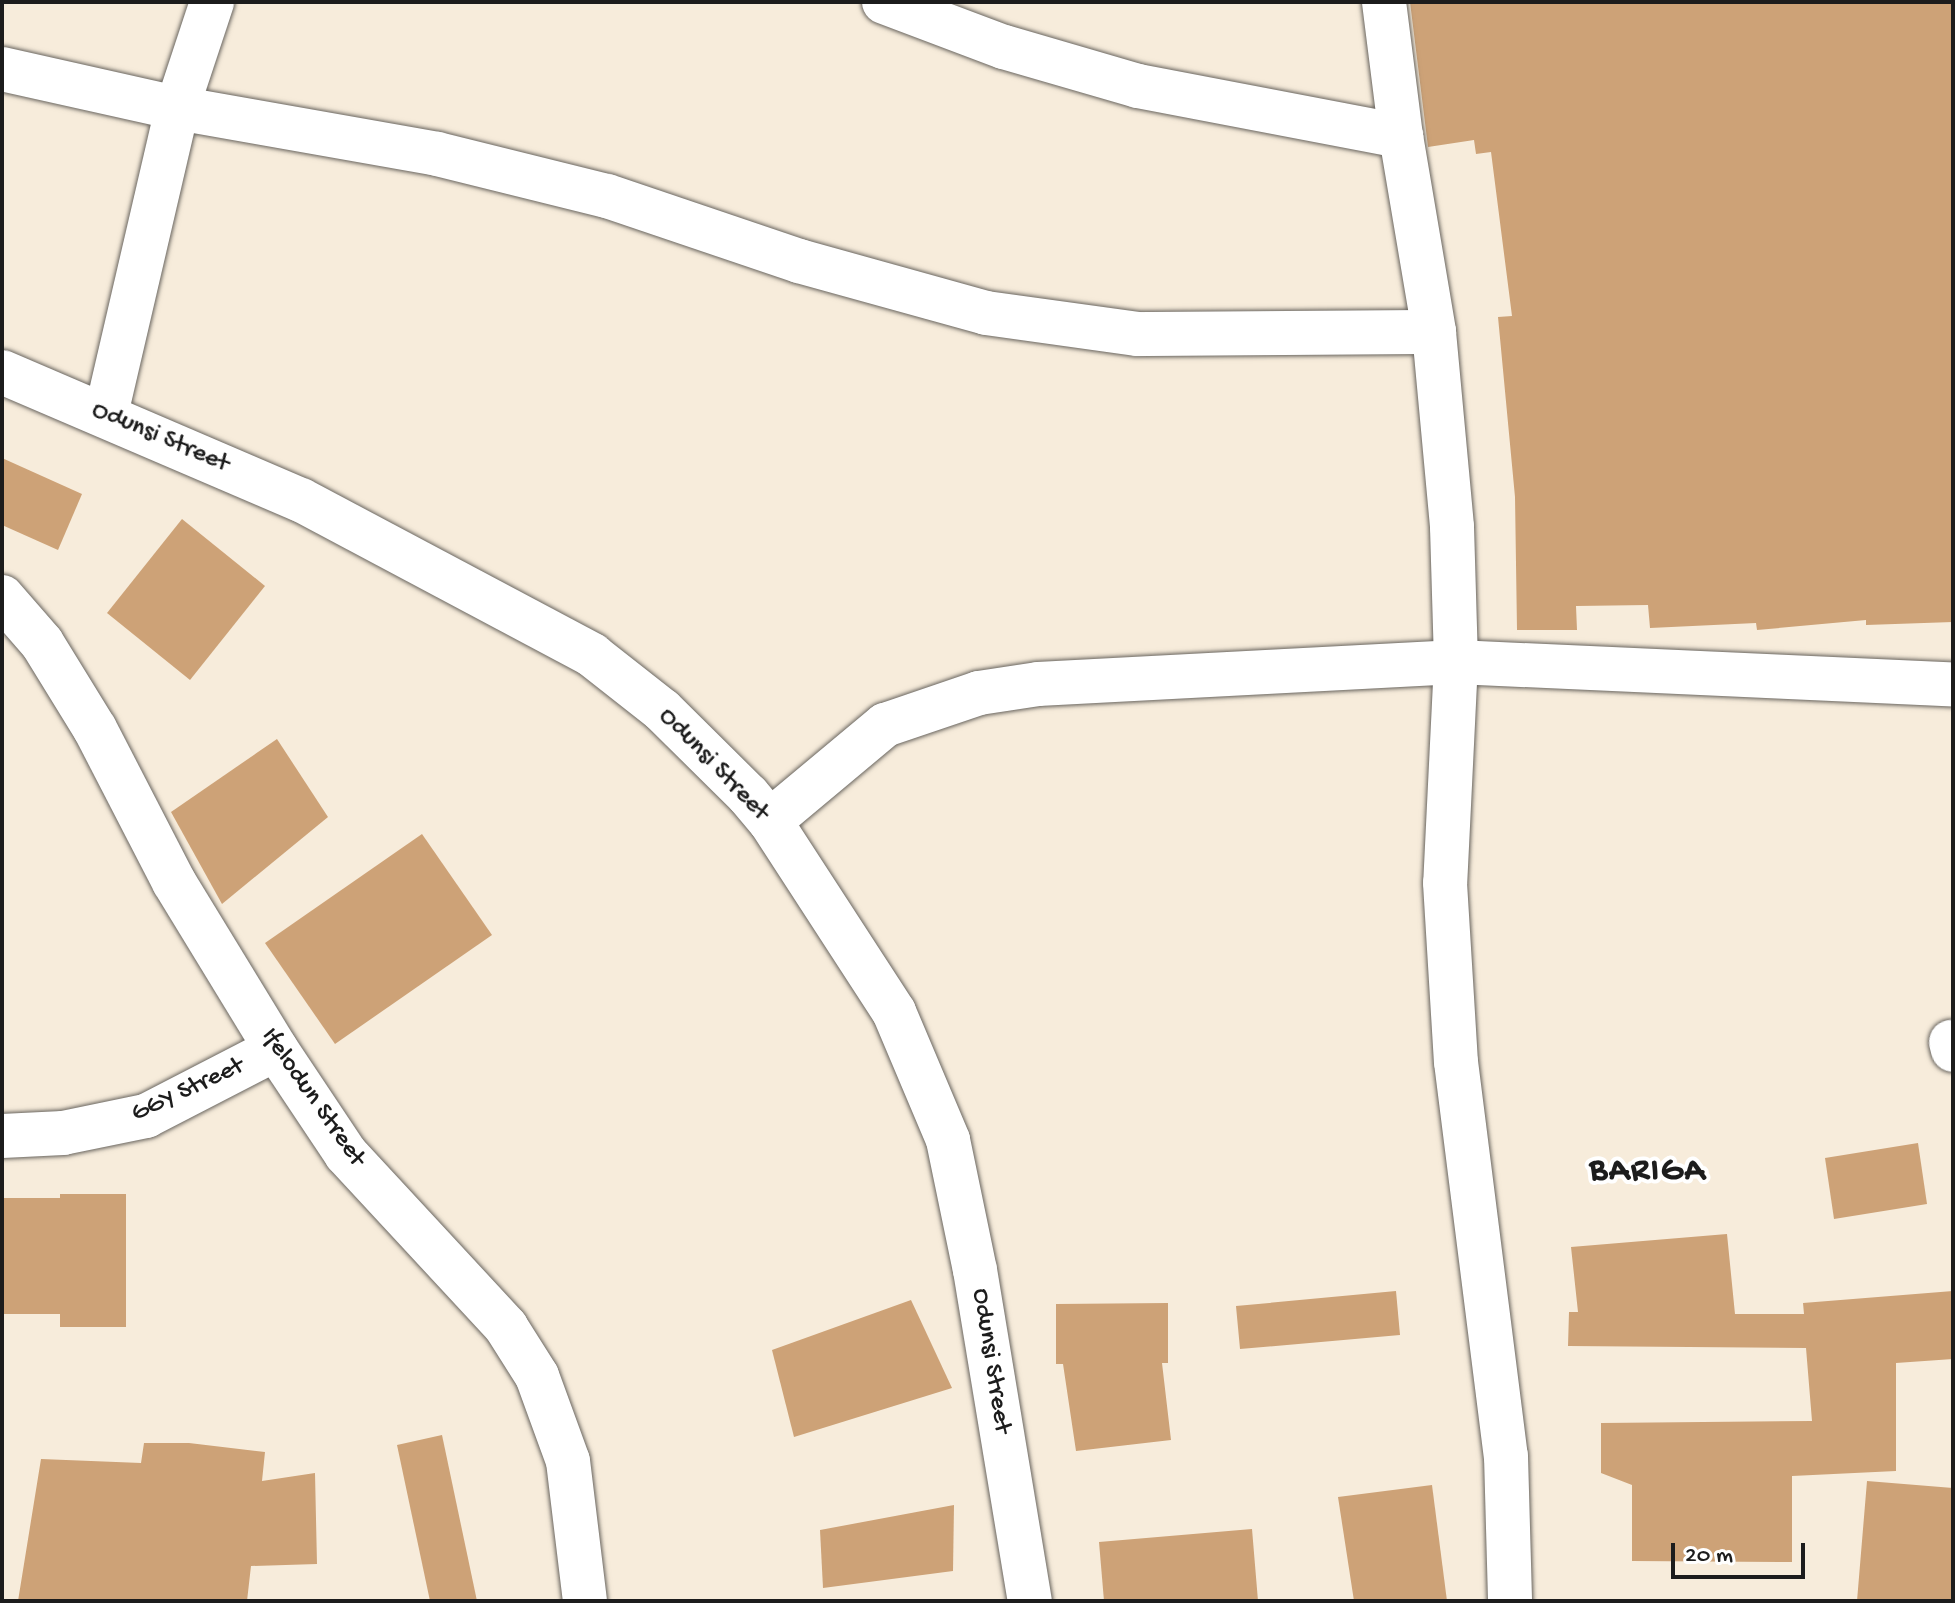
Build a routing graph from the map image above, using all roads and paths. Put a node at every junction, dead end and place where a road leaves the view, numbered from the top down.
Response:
1 (212, 2) edge
2 (884, 2) edge
3 (1384, 2) edge
4 (2, 69) edge
5 (177, 108) junction
6 (1401, 136) junction
7 (1434, 332) junction
8 (2, 372) edge
9 (106, 414) junction
10 (2, 597) edge
11 (1456, 662) junction
12 (1953, 685) edge
13 (770, 821) junction
14 (276, 1049) junction
15 (2, 1136) edge
16 (585, 1601) edge
17 (1030, 1601) edge
18 (1510, 1601) edge

1 - 5 street
2 - 6 street
3 - 6 street
4 - 5 street
5 - 7 street
5 - 9 street
6 - 7 street
7 - 11 street
8 - 9 street, Odunsi Street
9 - 13 street, Odunsi Street
10 - 14 street, Ifelodun Street
11 - 12 street
11 - 13 street
11 - 18 street
13 - 17 street, Odunsi Street
14 - 15 street, GGY Street
14 - 16 street, Ifelodun Street

